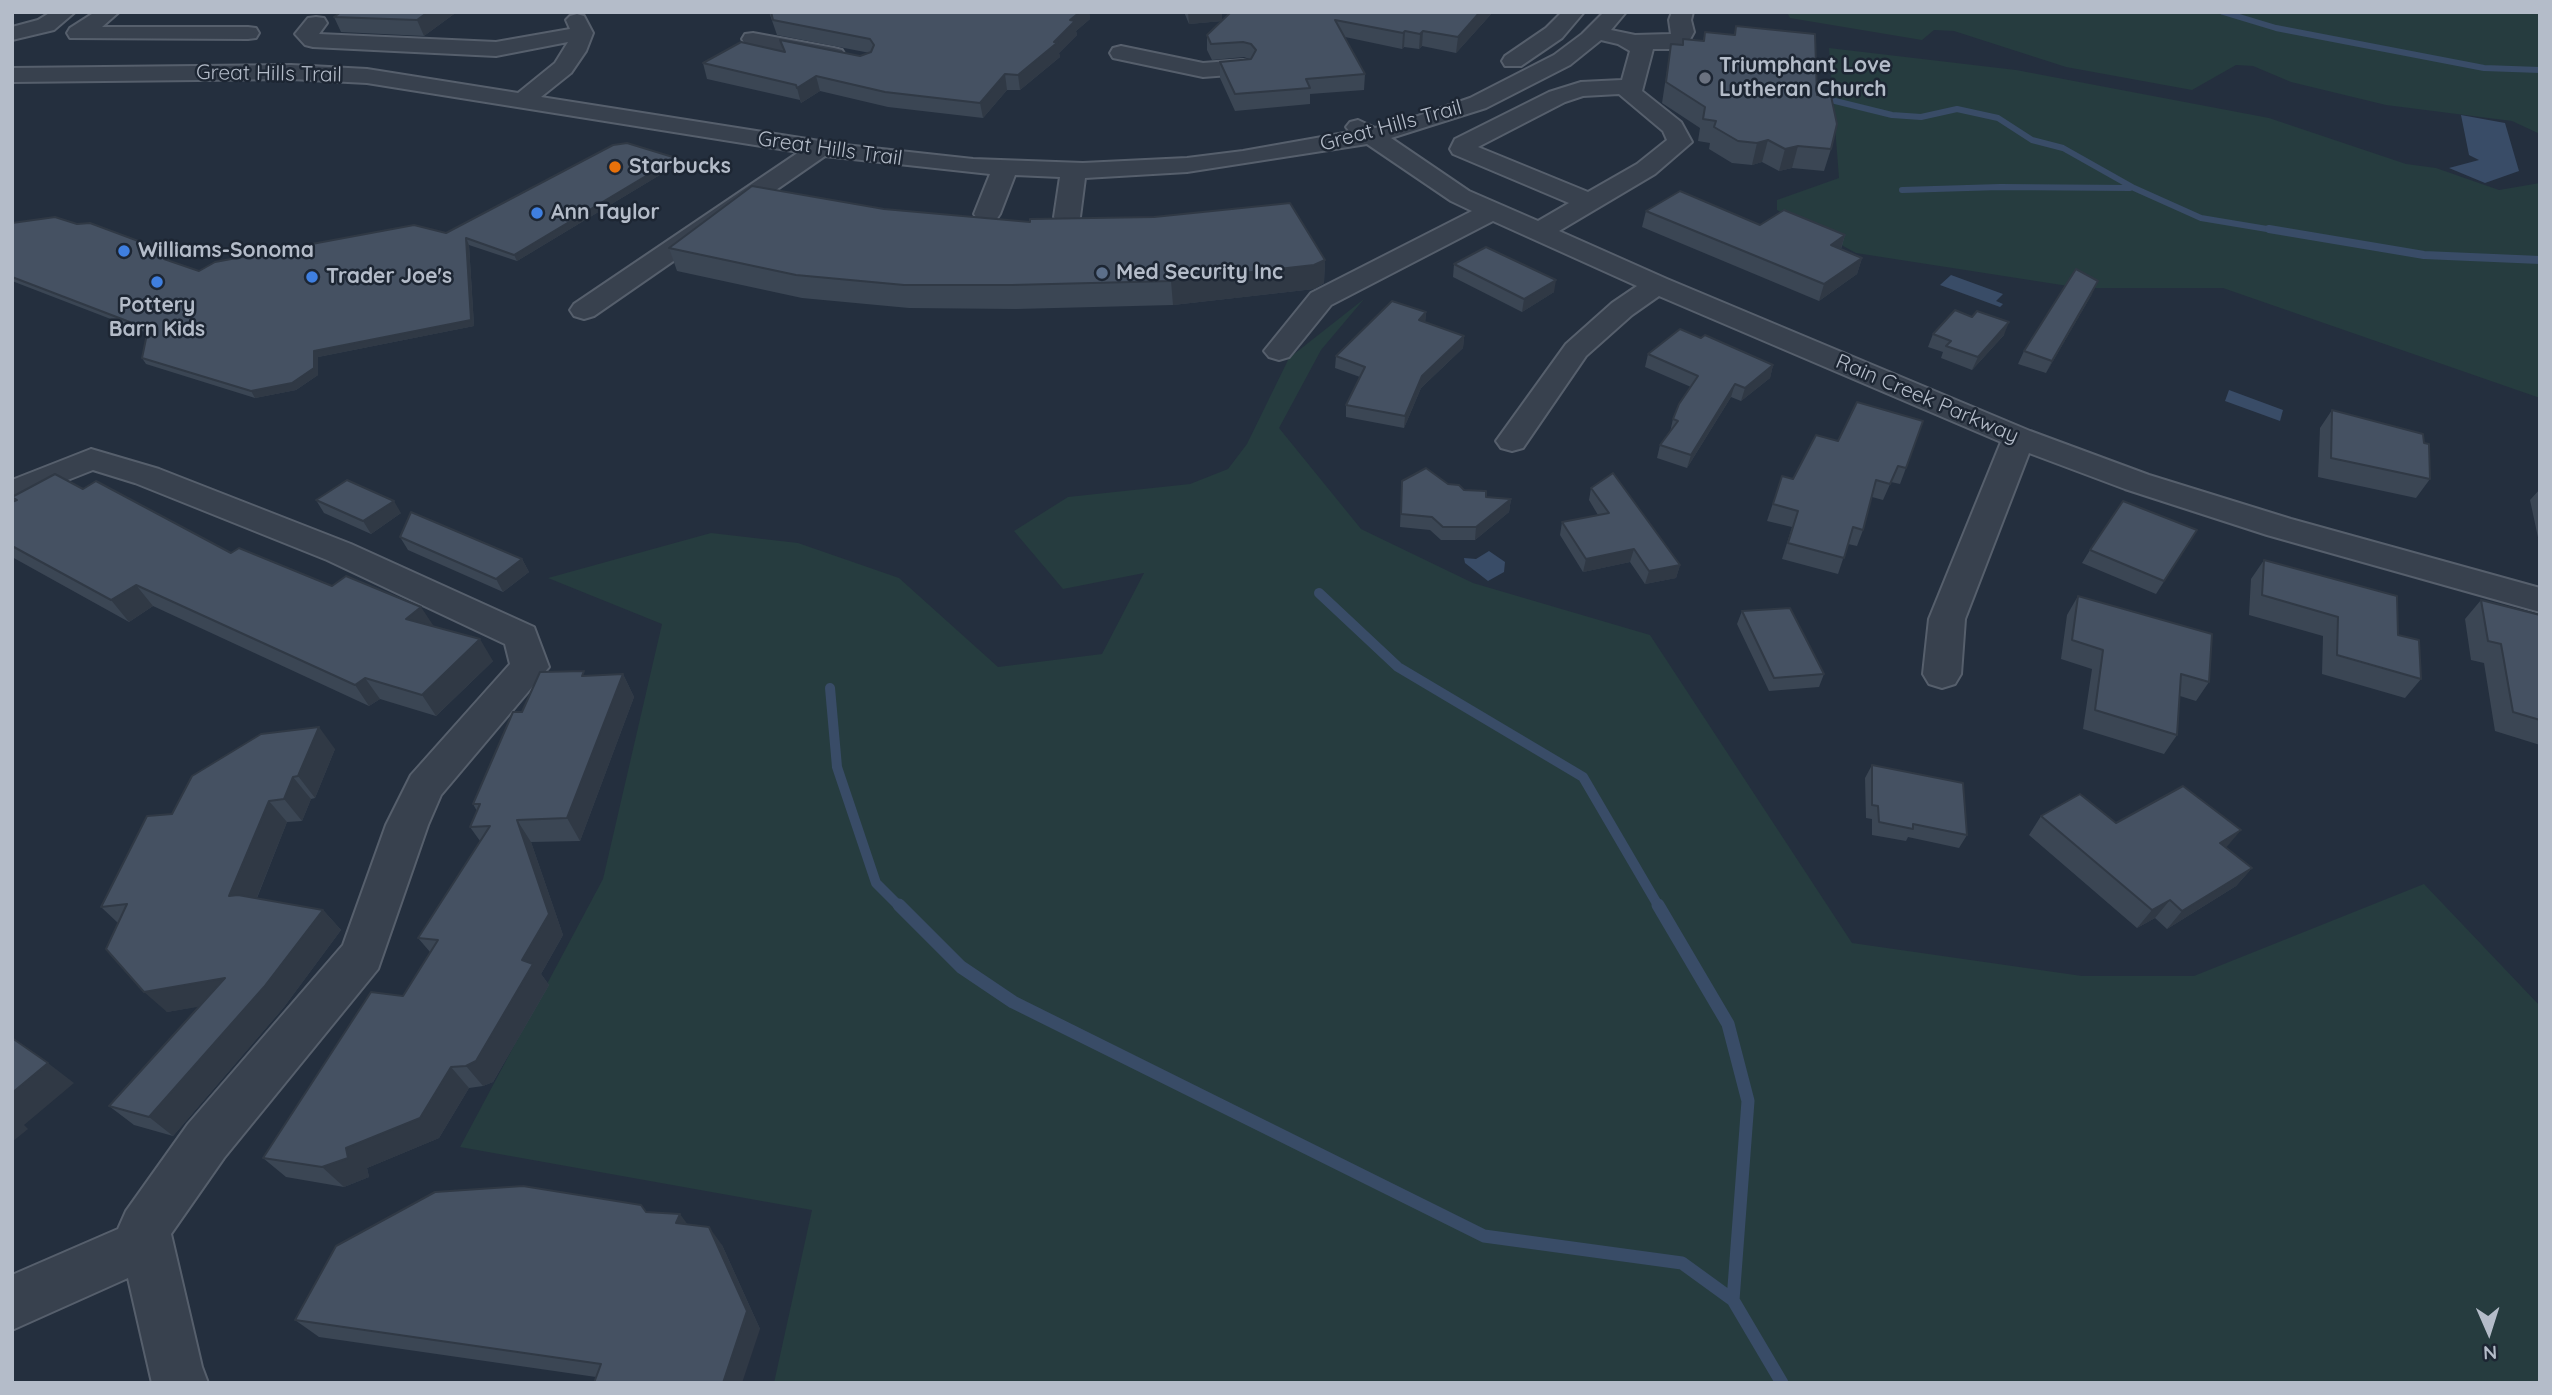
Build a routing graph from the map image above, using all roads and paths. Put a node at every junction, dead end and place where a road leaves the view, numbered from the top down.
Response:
1 (65, 12) edge
2 (110, 12) edge
3 (266, 12) edge
4 (571, 12) edge
5 (1574, 12) edge
6 (1616, 12) edge
7 (1683, 12) edge
8 (327, 17) edge
9 (248, 33) junction
10 (582, 33) junction
11 (1597, 33) junction
12 (13, 35) edge
13 (753, 39) dead end
14 (1632, 42) junction
15 (1121, 53) dead end
16 (228, 55) junction
17 (12, 57) edge
18 (852, 58) edge
19 (1243, 67) edge
20 (12, 75) edge
21 (1631, 88) junction
22 (532, 93) junction
23 (1359, 128) junction
24 (821, 148) junction
25 (1042, 161) junction
26 (1005, 169) junction
27 (1074, 171) junction
28 (1589, 202) junction
29 (1492, 211) junction
30 (987, 214) dead end
31 (1067, 217) edge
32 (1538, 232) junction
33 (1657, 285) junction
34 (584, 310) dead end
35 (1279, 351) dead end
36 (2020, 438) junction
37 (1512, 441) dead end
38 (12, 492) edge
39 (2540, 600) edge
40 (1942, 674) dead end
41 (147, 1243) junction
42 (12, 1303) edge
43 (180, 1383) edge

1 - 12 street
2 - 9 street
3 - 9 street
4 - 10 street
5 - 23 street, Great Hills Trail
6 - 11 street, Great Hills Trail
7 - 14 street
8 - 10 street
9 - 16 street
10 - 22 street
11 - 14 street
11 - 23 street, Great Hills Trail
13 - 18 street
14 - 21 street
15 - 19 street
16 - 17 street, Great Hills Trail
16 - 22 street, Great Hills Trail
20 - 22 street, Great Hills Trail
21 - 28 street
21 - 28 street
22 - 24 street, Great Hills Trail
22 - 25 street, Great Hills Trail
23 - 25 street, Great Hills Trail
23 - 27 street, Great Hills Trail
23 - 29 street, Rain Creek Parkway
24 - 26 street, Great Hills Trail
24 - 34 street
25 - 26 street, Great Hills Trail
25 - 27 street, Great Hills Trail
26 - 30 street
27 - 31 street
28 - 32 street
29 - 32 street, Rain Creek Parkway
29 - 35 street
32 - 33 street, Rain Creek Parkway
33 - 36 street, Rain Creek Parkway
33 - 37 street
36 - 39 street, Rain Creek Parkway
36 - 40 street
38 - 41 street
41 - 42 street
41 - 43 street

